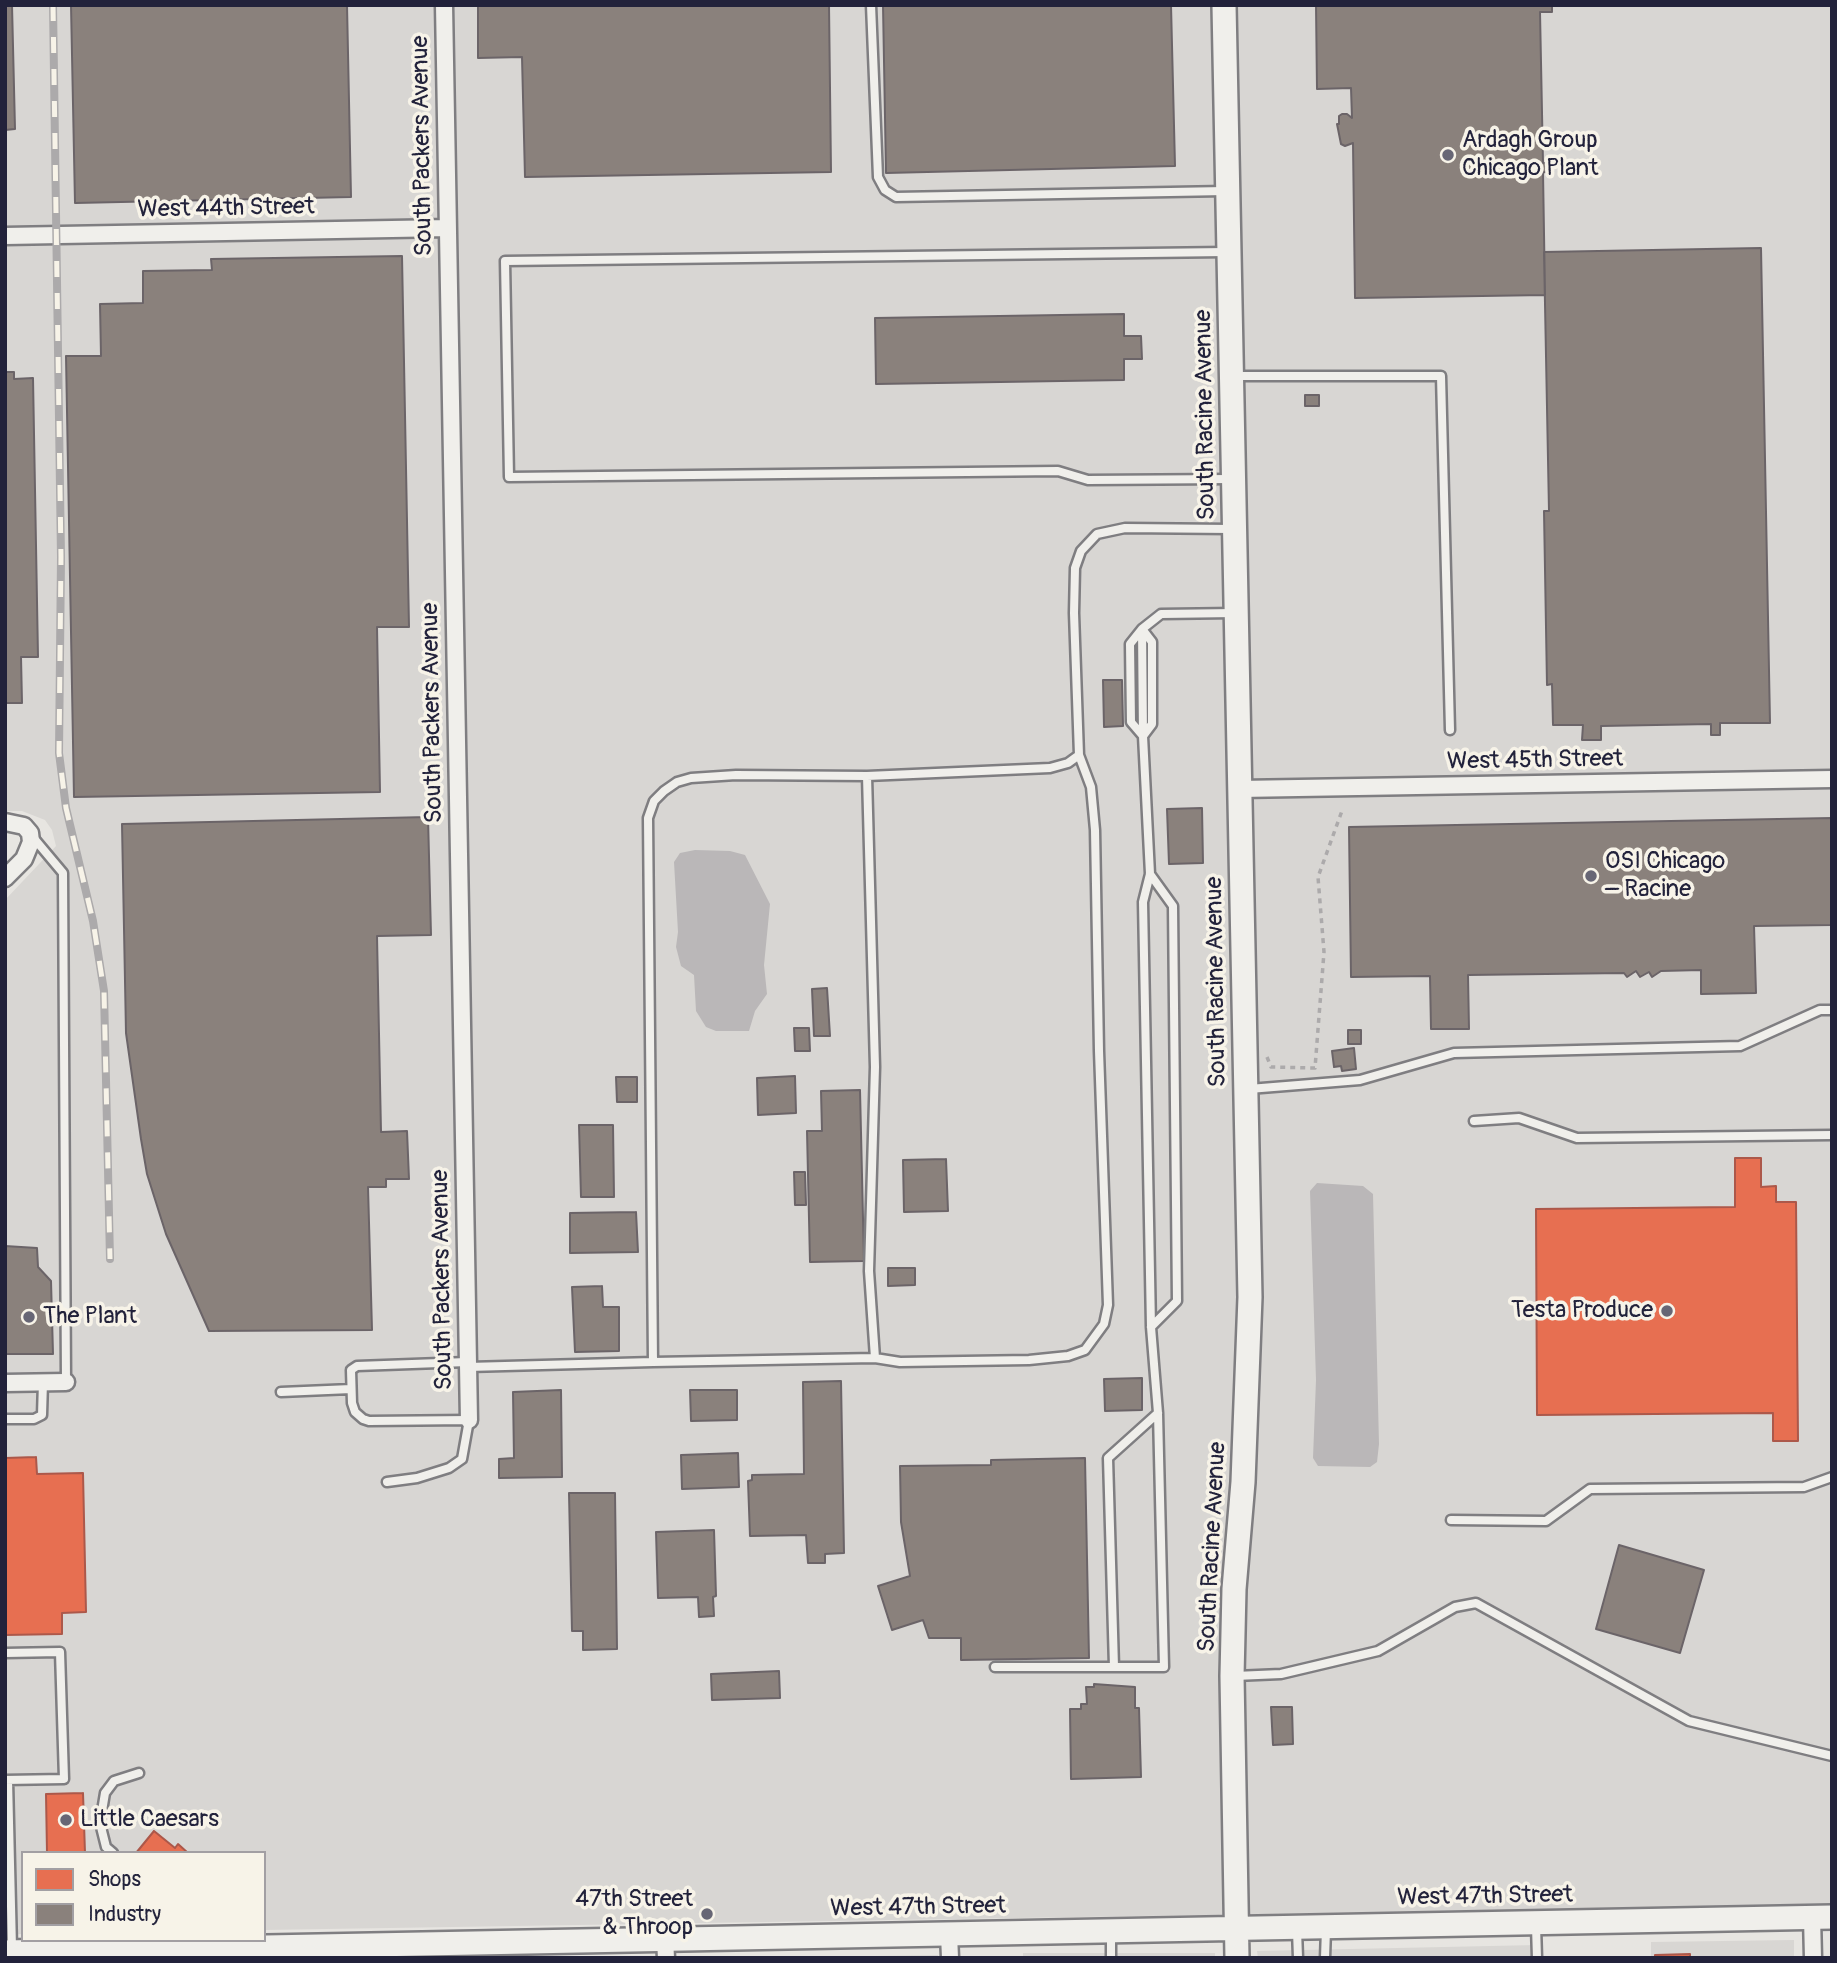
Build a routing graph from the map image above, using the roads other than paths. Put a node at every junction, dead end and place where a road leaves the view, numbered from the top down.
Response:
1 (443, 5) edge
2 (872, 5) edge
3 (1224, 5) edge
4 (1228, 191) junction
5 (447, 228) junction
6 (5, 236) edge
7 (1229, 251) junction
8 (1231, 376) junction
9 (1233, 479) junction
10 (1234, 529) junction
11 (1236, 613) junction
12 (1142, 629) junction
13 (1450, 730) dead end
14 (1143, 736) junction
15 (1079, 755) junction
16 (867, 776) junction
17 (1832, 779) edge
18 (1239, 789) junction
19 (5, 822) edge
20 (30, 833) junction
21 (1150, 874) junction
22 (5, 878) edge
23 (1832, 1010) edge
24 (1246, 1089) junction
25 (1475, 1121) dead end
26 (1832, 1135) edge
27 (1152, 1327) junction
28 (875, 1358) junction
29 (653, 1362) junction
30 (468, 1365) junction
31 (43, 1382) junction
32 (66, 1382) joint
33 (5, 1383) edge
34 (351, 1389) junction
35 (281, 1392) dead end
36 (1158, 1413) junction
37 (5, 1419) edge
38 (469, 1420) junction
39 (1832, 1477) edge
40 (387, 1482) dead end
41 (1451, 1520) dead end
42 (5, 1653) edge
43 (995, 1667) dead end
44 (1114, 1667) junction
45 (1233, 1676) junction
46 (1832, 1756) edge
47 (139, 1773) dead end
48 (7, 1780) edge
49 (111, 1851) edge
50 (8, 1888) edge
51 (1822, 1917) edge
52 (1536, 1922) junction
53 (1326, 1926) junction
54 (1297, 1927) junction
55 (1237, 1928) junction
56 (1111, 1931) junction
57 (949, 1934) junction
58 (181, 1945) edge
59 (666, 1949) edge
60 (380, 1951) edge
61 (9, 1952) edge
62 (257, 1953) edge
63 (93, 1954) edge
64 (950, 1958) edge
65 (1111, 1958) edge
66 (1237, 1958) edge
67 (1298, 1958) edge
68 (1325, 1958) edge
69 (1537, 1958) edge
70 (1813, 1958) edge

1 - 5 street, South Packers Avenue
2 - 4 lane
3 - 4 street, South Racine Avenue
4 - 7 street, South Racine Avenue
5 - 6 street, West 44th Street
5 - 30 street, South Packers Avenue
7 - 8 street, South Racine Avenue
7 - 9 lane
8 - 9 street, South Racine Avenue
8 - 13 lane
9 - 10 street, South Racine Avenue
10 - 11 street, South Racine Avenue
10 - 15 lane
11 - 12 lane
11 - 18 street, South Racine Avenue
12 - 14 lane
12 - 14 lane
14 - 21 lane
15 - 16 lane
15 - 28 lane
16 - 28 lane
16 - 29 lane
17 - 18 street, West 45th Street
18 - 24 street, South Racine Avenue
19 - 20 street
20 - 22 street
20 - 32 lane
21 - 27 lane
21 - 27 lane
23 - 24 lane
24 - 45 street, South Racine Avenue
25 - 26 lane
27 - 36 lane
28 - 29 lane
29 - 30 lane
30 - 34 lane
30 - 38 street, South Packers Avenue
31 - 32 street
31 - 33 street
31 - 37 lane
34 - 35 lane
34 - 38 lane
36 - 44 lane
36 - 44 lane
38 - 40 lane
39 - 41 lane
42 - 48 lane
43 - 44 lane
45 - 46 lane
45 - 55 street, South Racine Avenue
47 - 49 lane
48 - 50 lane
50 - 61 lane
51 - 52 street, West 47th Street
51 - 70 street
52 - 53 street, West 47th Street
52 - 69 lane
53 - 54 street, West 47th Street
53 - 68 lane
54 - 55 street, West 47th Street
54 - 67 lane
55 - 56 street, West 47th Street
55 - 66 street, South Racine Avenue
56 - 57 street, West 47th Street
56 - 65 lane
57 - 59 street, West 47th Street
57 - 64 street
58 - 62 street, West 47th Street
58 - 63 street, West 47th Street
59 - 60 street, West 47th Street
60 - 62 street, West 47th Street
61 - 63 street, West 47th Street

